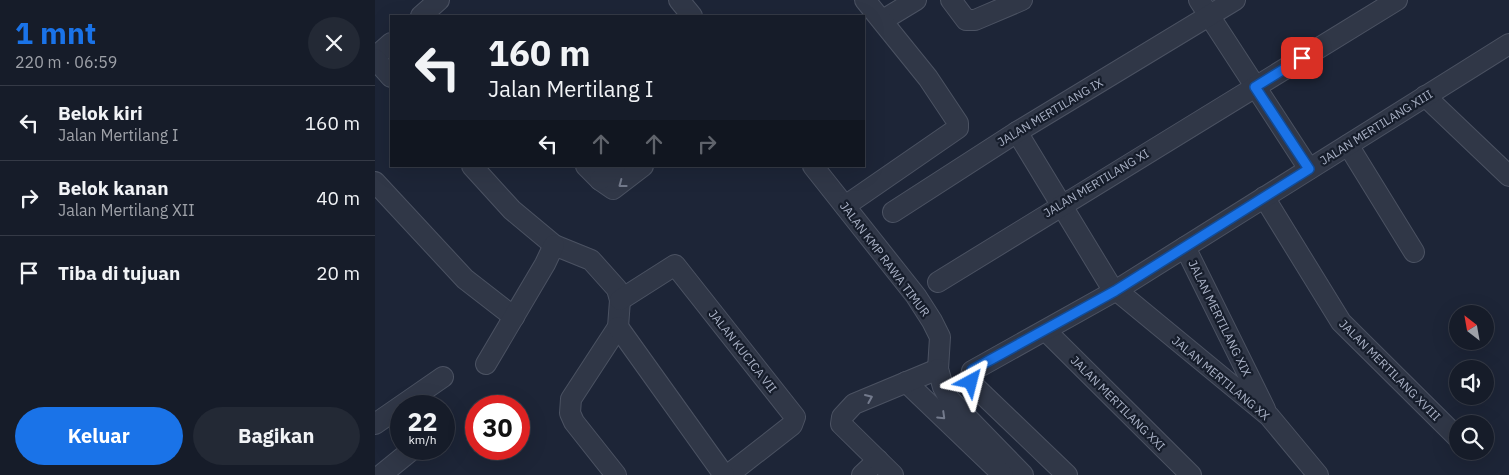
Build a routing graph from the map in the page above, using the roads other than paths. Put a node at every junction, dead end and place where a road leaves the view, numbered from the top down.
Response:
1 (679, 0) edge
2 (865, 0) edge
3 (916, 0) edge
4 (951, 0) edge
5 (1022, 0) edge
6 (1235, 0) edge
7 (1397, 0) edge
8 (1204, 8) edge
9 (691, 15) edge
10 (883, 20) junction
11 (390, 44) edge
12 (1509, 44) edge
13 (375, 58) edge
14 (390, 76) edge
15 (1255, 87) junction
16 (1425, 96) junction
17 (1017, 132) junction
18 (1347, 145) junction
19 (473, 167) edge
20 (612, 167) edge
21 (642, 167) edge
22 (814, 167) edge
23 (1309, 169) junction
24 (593, 173) edge
25 (1509, 176) edge
26 (375, 182) edge
27 (1264, 197) junction
28 (1062, 204) junction
29 (845, 206) junction
30 (893, 212) dead end
31 (554, 245) junction
32 (1185, 247) junction
33 (1414, 252) dead end
34 (938, 282) dead end
35 (1115, 291) junction
36 (620, 300) junction
37 (514, 316) junction
38 (618, 327) junction
39 (1046, 331) junction
40 (486, 364) dead end
41 (938, 369) junction
42 (443, 377) dead end
43 (906, 382) junction
44 (1269, 416) junction
45 (375, 423) edge
46 (1449, 429) edge
47 (399, 460) edge
48 (878, 460) junction
49 (381, 475) edge
50 (616, 475) edge
51 (726, 475) edge
52 (861, 475) edge
53 (893, 475) edge
54 (1003, 475) edge
55 (1023, 475) edge
56 (1067, 475) edge
57 (1191, 475) edge
58 (1318, 475) edge

1 - 9 street
2 - 10 street
3 - 10 street
4 - 5 street
6 - 8 street, JALAN MERTILANG IX
7 - 15 street, JALAN MERTILANG XI
8 - 15 street
8 - 17 street, JALAN MERTILANG IX
10 - 29 street
11 - 13 street
12 - 16 street, JALAN MERTILANG XIII
13 - 14 street
15 - 23 street
15 - 28 street, JALAN MERTILANG XI
16 - 18 street, JALAN MERTILANG XIII
16 - 25 street
17 - 28 street
17 - 30 street, JALAN MERTILANG IX
18 - 23 street, JALAN MERTILANG XIII
18 - 33 street
19 - 31 street
20 - 24 street
21 -> 24 street
22 - 29 street, JALAN KMP RAWA TIMUR
23 - 27 street, JALAN MERTILANG XIII
26 - 37 street
27 - 32 street, JALAN MERTILANG XIII
27 - 46 street, JALAN MERTILANG XVIII
28 - 34 street, JALAN MERTILANG XI
28 - 35 street
29 - 41 street, JALAN KMP RAWA TIMUR
31 - 36 street
31 - 37 street
32 - 35 street, JALAN MERTILANG XIII
32 - 44 street, JALAN MERTILANG XIX
35 - 39 street, JALAN MERTILANG XIII
35 - 44 street, JALAN MERTILANG XX
36 - 38 street
36 - 51 street, JALAN KUCICA VII
37 - 40 street
38 - 50 street
38 - 51 street, JALAN KUCICA VII
39 - 56 street, JALAN MERTILANG XIII
39 - 57 street, JALAN MERTILANG XXI
41 - 43 street
41 - 55 street, JALAN KMP RAWA TIMUR
42 - 45 street
48 -> 43 street
43 -> 54 street
44 - 58 street, JALAN MERTILANG XX
47 - 49 street
48 - 52 street
48 - 53 street

